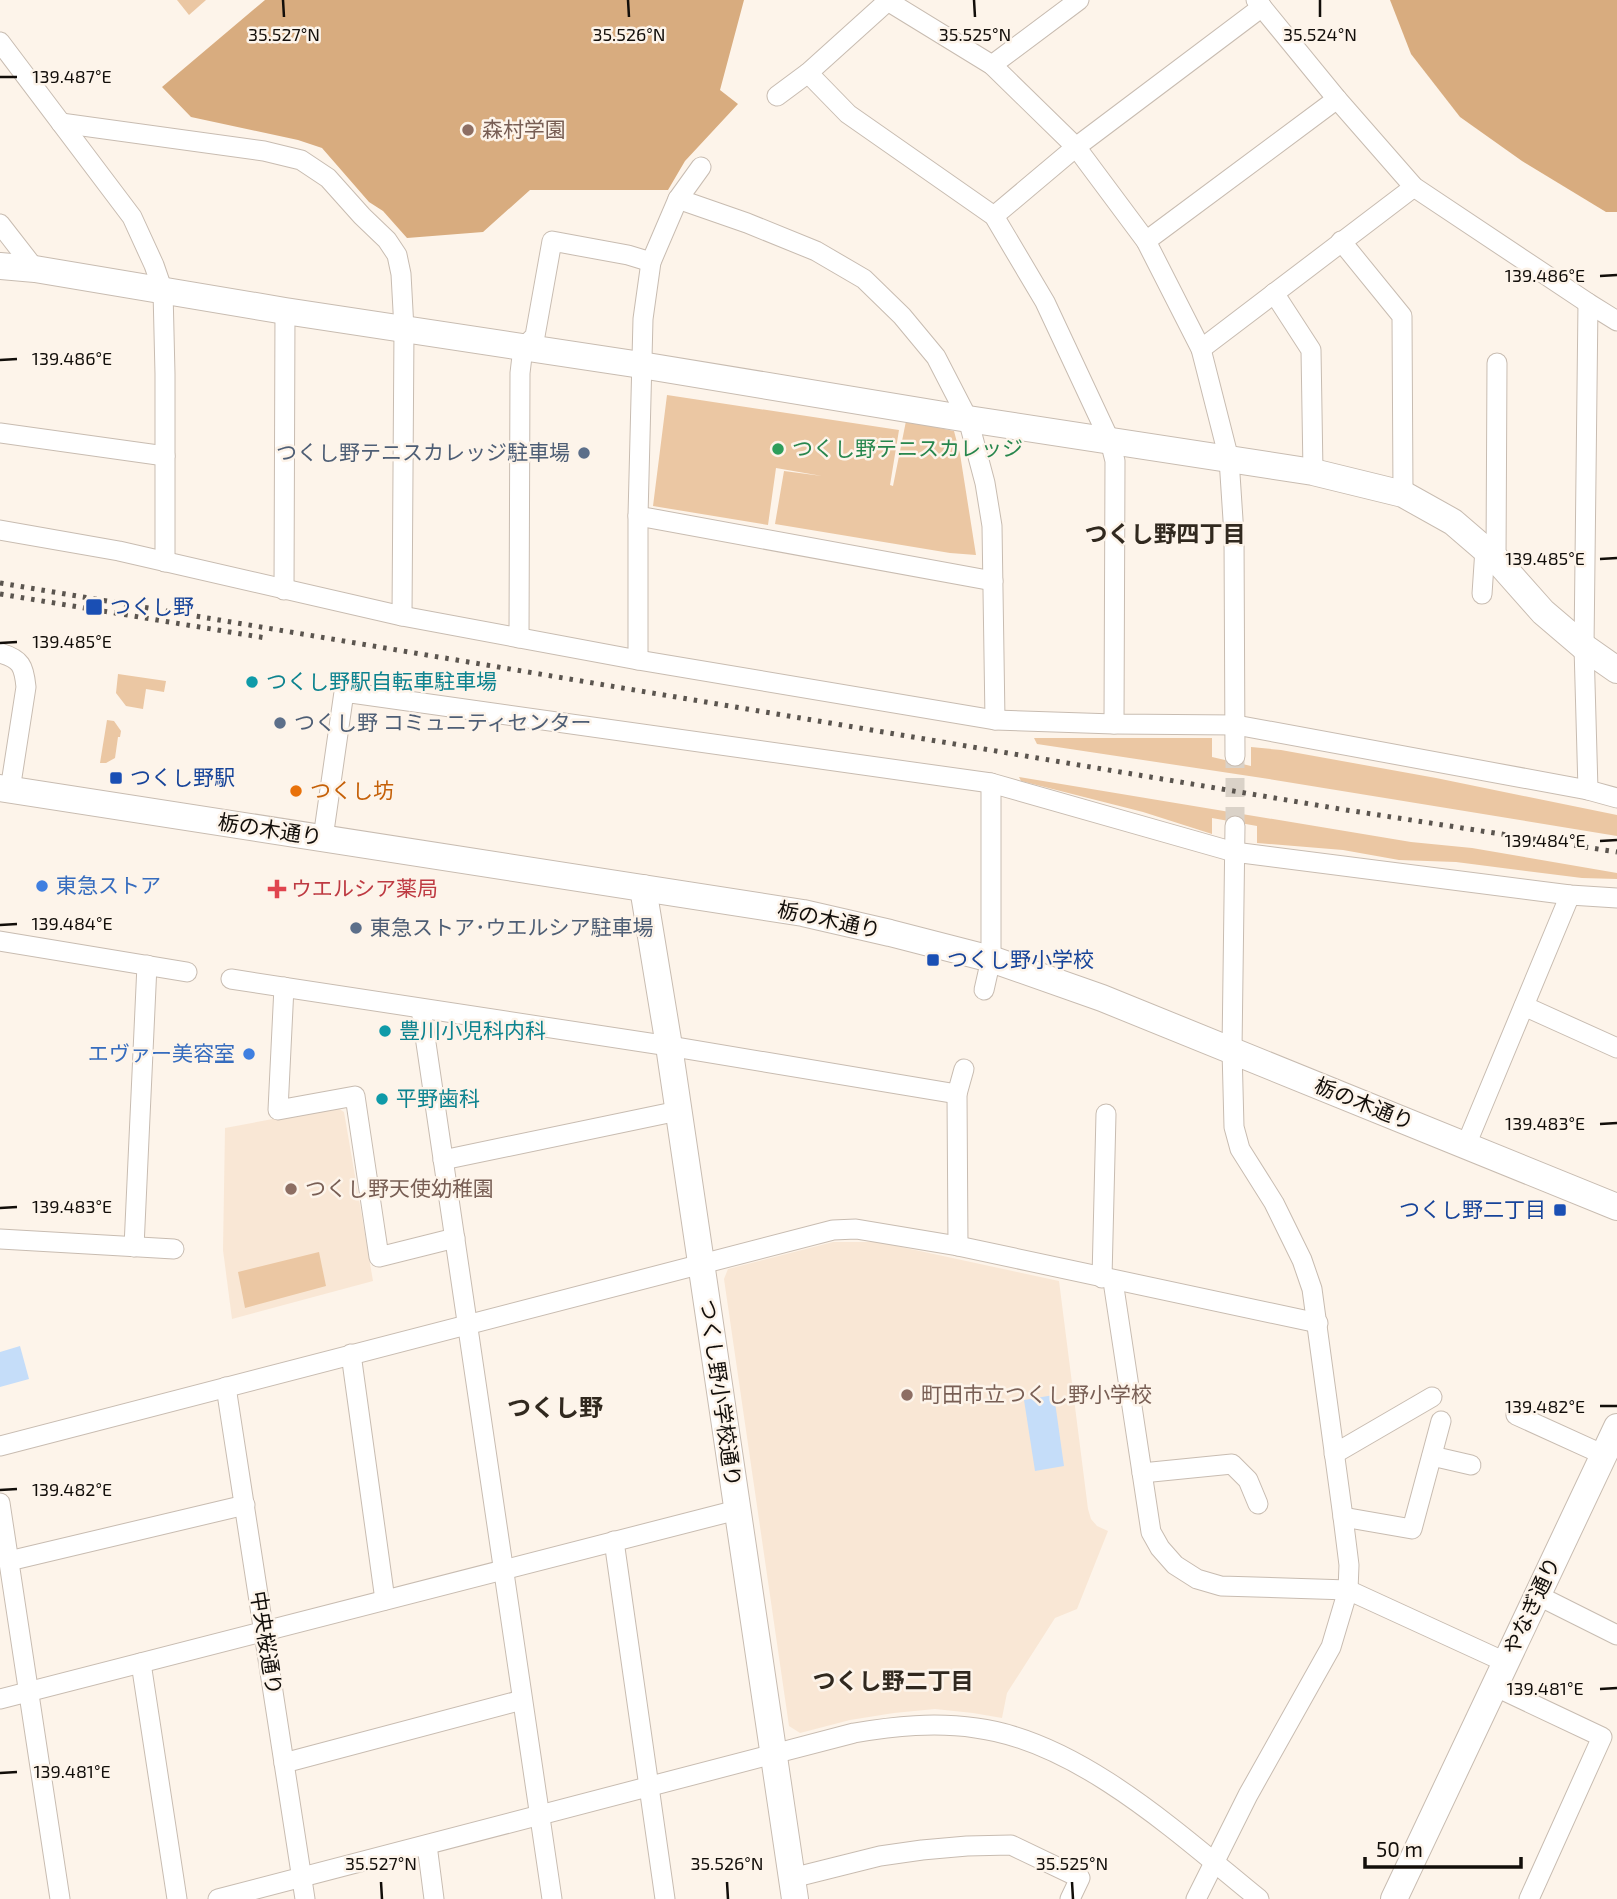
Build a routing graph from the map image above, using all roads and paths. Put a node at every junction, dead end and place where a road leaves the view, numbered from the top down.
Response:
1 (888, 0) edge
2 (1079, 0) edge
3 (1259, 3) edge
4 (0, 42) edge
5 (992, 65) junction
6 (808, 73) junction
7 (777, 96) dead end
8 (1337, 99) junction
9 (61, 123) junction
10 (1076, 146) junction
11 (701, 167) dead end
12 (1414, 187) junction
13 (678, 199) junction
14 (994, 216) junction
15 (0, 224) edge
16 (1146, 241) junction
17 (1342, 241) junction
18 (651, 262) junction
19 (0, 266) edge
20 (35, 269) junction
21 (163, 291) junction
22 (1274, 293) junction
23 (1588, 303) junction
24 (285, 311) junction
25 (1617, 321) edge
26 (404, 329) junction
27 (523, 348) junction
28 (1200, 349) junction
29 (1497, 363) dead end
30 (641, 365) junction
31 (968, 419) junction
32 (0, 433) edge
33 (1110, 441) junction
34 (166, 456) junction
35 (1229, 459) junction
36 (1313, 472) junction
37 (1403, 495) junction
38 (638, 516) junction
39 (0, 530) edge
40 (1490, 554) junction
41 (165, 562) junction
42 (993, 581) junction
43 (285, 590) junction
44 (1482, 594) dead end
45 (402, 616) junction
46 (519, 638) junction
47 (1584, 647) junction
48 (0, 653) edge
49 (638, 660) junction
50 (1617, 670) edge
51 (995, 720) junction
52 (1114, 724) junction
53 (1236, 725) junction
54 (1235, 756) tunnel mouth
55 (991, 783) junction
56 (5, 789) edge
57 (1588, 790) junction
58 (1617, 798) edge
59 (1235, 826) tunnel mouth
60 (323, 838) junction
61 (1234, 852) junction
62 (643, 887) junction
63 (1570, 895) junction
64 (1617, 898) edge
65 (0, 942) edge
66 (991, 959) junction
67 (146, 965) junction
68 (187, 972) dead end
69 (231, 979) dead end
70 (284, 987) junction
71 (984, 990) dead end
72 (1524, 1006) junction
73 (421, 1009) junction
74 (668, 1046) junction
75 (1617, 1048) edge
76 (1232, 1051) junction
77 (964, 1069) dead end
78 (957, 1094) junction
79 (678, 1111) junction
80 (1105, 1114) dead end
81 (1466, 1145) junction
82 (443, 1160) junction
83 (1617, 1207) edge
84 (455, 1238) junction
85 (0, 1239) edge
86 (958, 1246) junction
87 (134, 1247) junction
88 (174, 1249) dead end
89 (701, 1263) junction
90 (1108, 1279) junction
91 (1318, 1323) junction
92 (467, 1324) junction
93 (351, 1354) junction
94 (226, 1387) junction
95 (1432, 1397) dead end
96 (1516, 1415) dead end
97 (1441, 1421) dead end
98 (1617, 1427) edge
99 (0, 1446) edge
100 (1334, 1454) junction
101 (1604, 1455) junction
102 (1432, 1456) junction
103 (1471, 1465) dead end
104 (1142, 1473) junction
105 (0, 1503) edge
106 (1258, 1504) dead end
107 (245, 1506) junction
108 (737, 1510) junction
109 (1343, 1517) junction
110 (614, 1541) junction
111 (9, 1561) junction
112 (503, 1570) junction
113 (1348, 1590) junction
114 (1537, 1595) junction
115 (385, 1600) junction
116 (264, 1631) junction
117 (1617, 1635) edge
118 (1506, 1662) junction
119 (141, 1663) junction
120 (1494, 1686) junction
121 (29, 1691) junction
122 (0, 1699) edge
123 (522, 1700) junction
124 (774, 1754) junction
125 (284, 1763) junction
126 (650, 1786) junction
127 (540, 1815) junction
128 (427, 1845) junction
129 (1213, 1862) junction
130 (302, 1877) junction
131 (794, 1888) edge
132 (60, 1899) edge
133 (177, 1899) edge
134 (218, 1899) edge
135 (305, 1899) edge
136 (434, 1899) edge
137 (552, 1899) edge
138 (665, 1899) edge
139 (1070, 1899) edge
140 (1196, 1899) edge
141 (1259, 1899) edge
142 (1394, 1899) edge
143 (1529, 1899) edge

1 - 5 street
1 - 6 street
2 - 5 street
3 - 8 street
3 - 10 street
4 - 9 street
5 - 10 street
6 - 7 street
6 - 14 street
8 - 12 street
8 - 16 street
9 - 21 street
9 - 26 street
10 - 14 street
10 - 16 street
11 - 13 street
12 - 17 street
12 - 23 street
13 - 18 street
13 - 31 street
14 - 33 street
15 - 20 street
16 - 28 street
17 - 22 street
17 - 37 street
18 - 27 street
18 - 30 street
19 - 20 street
20 - 21 street
21 - 24 street
21 - 34 street
22 - 28 street
22 - 36 street
23 - 25 street
23 - 47 street
24 - 26 street
24 - 43 street
26 - 27 street
26 - 45 street
27 - 30 street
27 - 46 street
28 - 35 street
29 - 40 street
30 - 31 street
30 - 38 street
31 - 33 street
31 - 42 street
32 - 34 street
33 - 35 street
33 - 52 street
34 - 41 street
35 - 36 street
35 - 53 street
36 - 37 street
37 - 40 street
38 - 42 street
38 - 49 street
39 - 41 street
40 - 44 street
40 - 47 street
41 - 43 street
42 - 51 street
43 - 45 street
45 - 46 street
46 - 49 street
47 - 50 street
47 - 57 street
48 - 56 street
49 - 51 street
51 - 52 street
52 - 53 street
53 - 54 street
53 - 57 street
55 - 60 street
55 - 61 street
55 - 66 street
56 - 60 street, 栃の木通り
57 - 58 street
59 - 61 street
60 - 62 street, 栃の木通り
61 - 63 street
61 - 76 street
62 - 66 street, 栃の木通り
62 - 74 street, つくし野小学校通り
63 - 64 street
63 - 72 street
65 - 67 street
66 - 71 street
66 - 76 street, 栃の木通り
67 - 68 street
67 - 87 street
69 - 70 street
70 - 73 street
70 - 84 street
72 - 75 street
72 - 81 street
73 - 74 street
73 - 82 street
74 - 78 street
74 - 79 street, つくし野小学校通り
76 - 81 street, 栃の木通り
76 - 91 street
77 - 78 street
78 - 86 street
79 - 82 street
79 - 89 street, つくし野小学校通り
80 - 90 street
81 - 83 street, 栃の木通り
82 - 84 street
84 - 92 street
85 - 87 street
86 - 89 street
86 - 90 street
87 - 88 street
89 - 92 street
89 - 108 street, つくし野小学校通り
90 - 91 street
90 - 104 street
91 - 100 street
92 - 93 street
92 - 112 street
93 - 94 street
93 - 115 street
94 - 99 street
94 - 107 street, 中央桜通り
95 - 100 street
96 - 101 street
97 - 102 street
98 - 101 street, やなぎ通り
100 - 109 street
101 - 114 street, やなぎ通り
102 - 103 street
102 - 109 street
104 - 106 street
104 - 113 street
105 - 111 street
107 - 111 street
107 - 116 street, 中央桜通り
108 - 110 street
108 - 124 street, つくし野小学校通り
109 - 113 street
110 - 112 street
110 - 126 street
111 - 121 street
112 - 115 street
112 - 123 street
113 - 118 street
113 - 129 street
114 - 117 street
114 - 118 street, やなぎ通り
115 - 116 street
116 - 119 street
116 - 125 street, 中央桜通り
118 - 120 street, やなぎ通り
119 - 121 street
119 - 133 street
120 - 142 street, やなぎ通り
120 - 143 street
121 - 122 street
121 - 132 street
123 - 125 street
123 - 127 street
124 - 126 street
124 - 129 street
124 - 131 street, つくし野小学校通り
125 - 130 street, 中央桜通り
126 - 127 street
126 - 138 street
127 - 128 street
127 - 137 street
128 - 130 street
128 - 136 street
129 - 140 street
129 - 141 street
130 - 134 street
130 - 135 street, 中央桜通り
131 - 139 street

